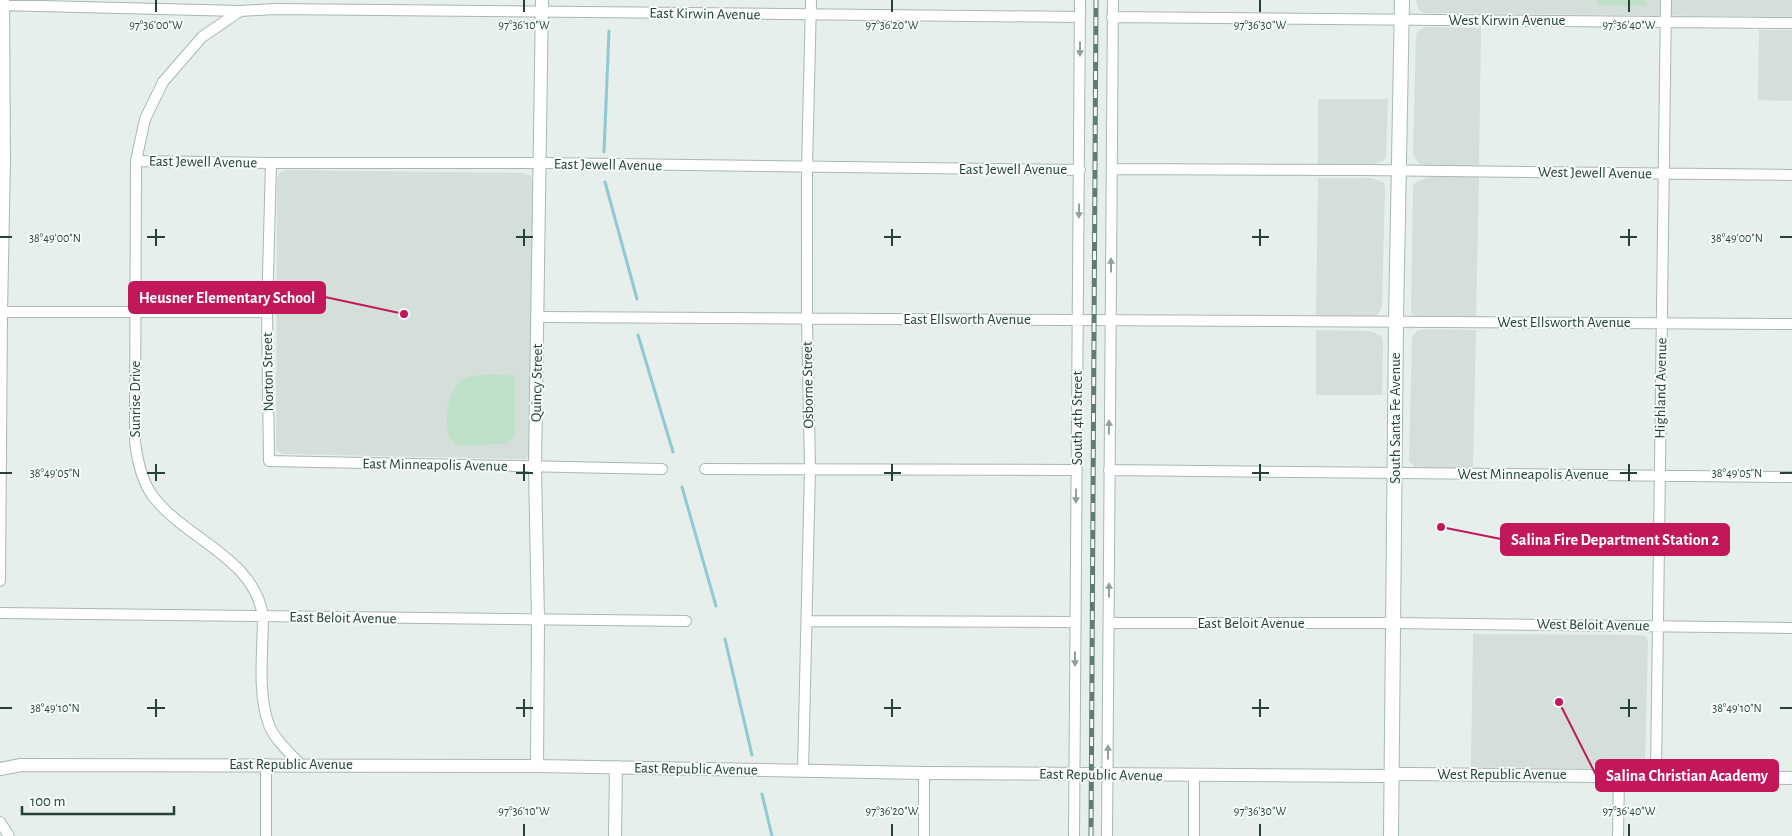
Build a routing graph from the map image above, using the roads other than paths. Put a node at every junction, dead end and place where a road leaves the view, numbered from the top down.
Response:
1 (811, 0) edge
2 (1080, 0) edge
3 (1113, 0) edge
4 (1402, 0) edge
5 (1666, 0) edge
6 (2, 3) edge
7 (275, 4) edge
8 (542, 6) edge
9 (240, 11) junction
10 (811, 15) junction
11 (1080, 17) junction
12 (1112, 17) junction
13 (1402, 20) junction
14 (1666, 22) junction
15 (1792, 23) edge
16 (2, 160) edge
17 (136, 161) junction
18 (271, 163) junction
19 (540, 164) junction
20 (808, 168) junction
21 (1112, 169) junction
22 (1080, 170) junction
23 (1399, 170) junction
24 (1664, 174) junction
25 (1792, 176) edge
26 (1, 312) edge
27 (135, 312) junction
28 (267, 312) junction
29 (538, 317) junction
30 (807, 318) junction
31 (1077, 320) junction
32 (1111, 320) junction
33 (1396, 321) junction
34 (1662, 323) junction
35 (1792, 324) edge
36 (0, 459) edge
37 (269, 461) joint
38 (535, 467) junction
39 (810, 468) junction
40 (662, 469) dead end
41 (705, 469) dead end
42 (1076, 470) junction
43 (1109, 470) junction
44 (1395, 473) junction
45 (1659, 475) junction
46 (1792, 477) edge
47 (0, 581) edge
48 (0, 613) edge
49 (264, 617) junction
50 (538, 620) junction
51 (686, 621) dead end
52 (808, 621) junction
53 (1075, 622) junction
54 (1109, 622) junction
55 (1394, 623) junction
56 (1657, 626) junction
57 (1792, 628) edge
58 (266, 764) junction
59 (300, 764) junction
60 (537, 766) junction
61 (616, 767) junction
62 (0, 768) edge
63 (804, 771) junction
64 (924, 773) junction
65 (1392, 774) junction
66 (1074, 775) junction
67 (1108, 775) junction
68 (1619, 775) junction
69 (1194, 776) junction
70 (1656, 776) junction
71 (1792, 778) edge
72 (0, 822) edge
73 (9, 836) edge
74 (266, 836) edge
75 (615, 836) edge
76 (924, 836) edge
77 (1074, 836) edge
78 (1108, 836) edge
79 (1194, 836) edge
80 (1391, 836) edge
81 (1618, 836) edge

1 - 10 street, Osborne Street
2 - 11 street, South 4th Street
3 - 12 street
4 - 13 main road, South Santa Fe Avenue
5 - 14 street, Highland Avenue
6 - 9 street, East Kirwin Avenue
6 - 16 street
7 - 8 street, East Kirwin Avenue
7 - 9 street, East Kirwin Avenue
8 - 10 street, East Kirwin Avenue
8 - 19 street, Quincy Street
9 - 17 street, Sunrise Drive
10 - 11 street, East Kirwin Avenue
10 - 20 street, Osborne Street
11 -> 22 street, South 4th Street
12 - 13 street
12 - 21 street
13 - 14 street, West Kirwin Avenue
13 - 23 main road, South Santa Fe Avenue
14 - 15 street, West Kirwin Avenue
14 - 24 street, Highland Avenue
16 - 26 street
17 - 18 street, East Jewell Avenue
17 - 27 street, Sunrise Drive
18 - 19 street, East Jewell Avenue
18 - 28 street, Norton Street
19 - 20 street, East Jewell Avenue
19 - 29 street, Quincy Street
20 - 22 street, East Jewell Avenue
20 - 30 street, Osborne Street
21 - 23 street
32 -> 21 street
22 -> 31 street, South 4th Street
23 - 24 street, West Jewell Avenue
23 - 33 main road, South Santa Fe Avenue
24 - 25 street, West Jewell Avenue
24 - 34 street, Highland Avenue
26 - 27 street
26 - 36 street
27 - 28 street
27 - 49 street, Sunrise Drive
28 - 37 street, Norton Street
29 - 30 street, East Ellsworth Avenue
29 - 38 street, Quincy Street
30 - 31 street, East Ellsworth Avenue
30 - 39 street, Osborne Street
31 - 32 street, East Ellsworth Avenue
31 - 42 street, South 4th Street
32 - 33 street, East Ellsworth Avenue
43 -> 32 street
33 - 34 street, West Ellsworth Avenue
33 - 44 main road, South Santa Fe Avenue
34 - 35 street, West Ellsworth Avenue
34 - 45 street, Highland Avenue
36 - 47 street
37 - 38 street, East Minneapolis Avenue
38 - 40 street, East Minneapolis Avenue
38 - 50 street, Quincy Street
39 - 41 street
39 - 42 street
39 - 52 street, Osborne Street
42 -> 53 street, South 4th Street
43 - 44 street
54 -> 43 street
44 - 45 street, West Minneapolis Avenue
44 - 55 main road, South Santa Fe Avenue
45 - 46 street, West Minneapolis Avenue
45 - 56 street, Highland Avenue
48 - 49 street, East Beloit Avenue
49 - 50 street, East Beloit Avenue
49 - 59 street, Sunrise Drive
50 - 51 street, East Beloit Avenue
50 - 60 street, Quincy Street
52 - 53 street
52 - 63 street, Osborne Street
53 -> 66 street, South 4th Street
54 - 55 street, East Beloit Avenue
67 -> 54 street
55 - 56 street, West Beloit Avenue
55 - 65 main road, South Santa Fe Avenue
56 - 57 street, West Beloit Avenue
56 - 70 street, Highland Avenue
58 - 59 street, East Republic Avenue
58 - 62 street, East Republic Avenue
58 - 74 street
59 - 60 street, East Republic Avenue
60 - 61 street, East Republic Avenue
61 - 63 street, East Republic Avenue
61 - 75 street
63 - 64 street, East Republic Avenue
64 - 66 street, East Republic Avenue
64 - 76 street
65 - 68 street, West Republic Avenue
65 - 69 street, East Republic Avenue
65 - 80 main road, South Santa Fe Avenue
66 - 67 street, East Republic Avenue
66 - 77 street, South 4th Street
67 - 69 street, East Republic Avenue
67 - 78 street
68 - 70 street, West Republic Avenue
68 - 81 street
69 - 79 street
70 - 71 street, West Republic Avenue
72 - 73 street

